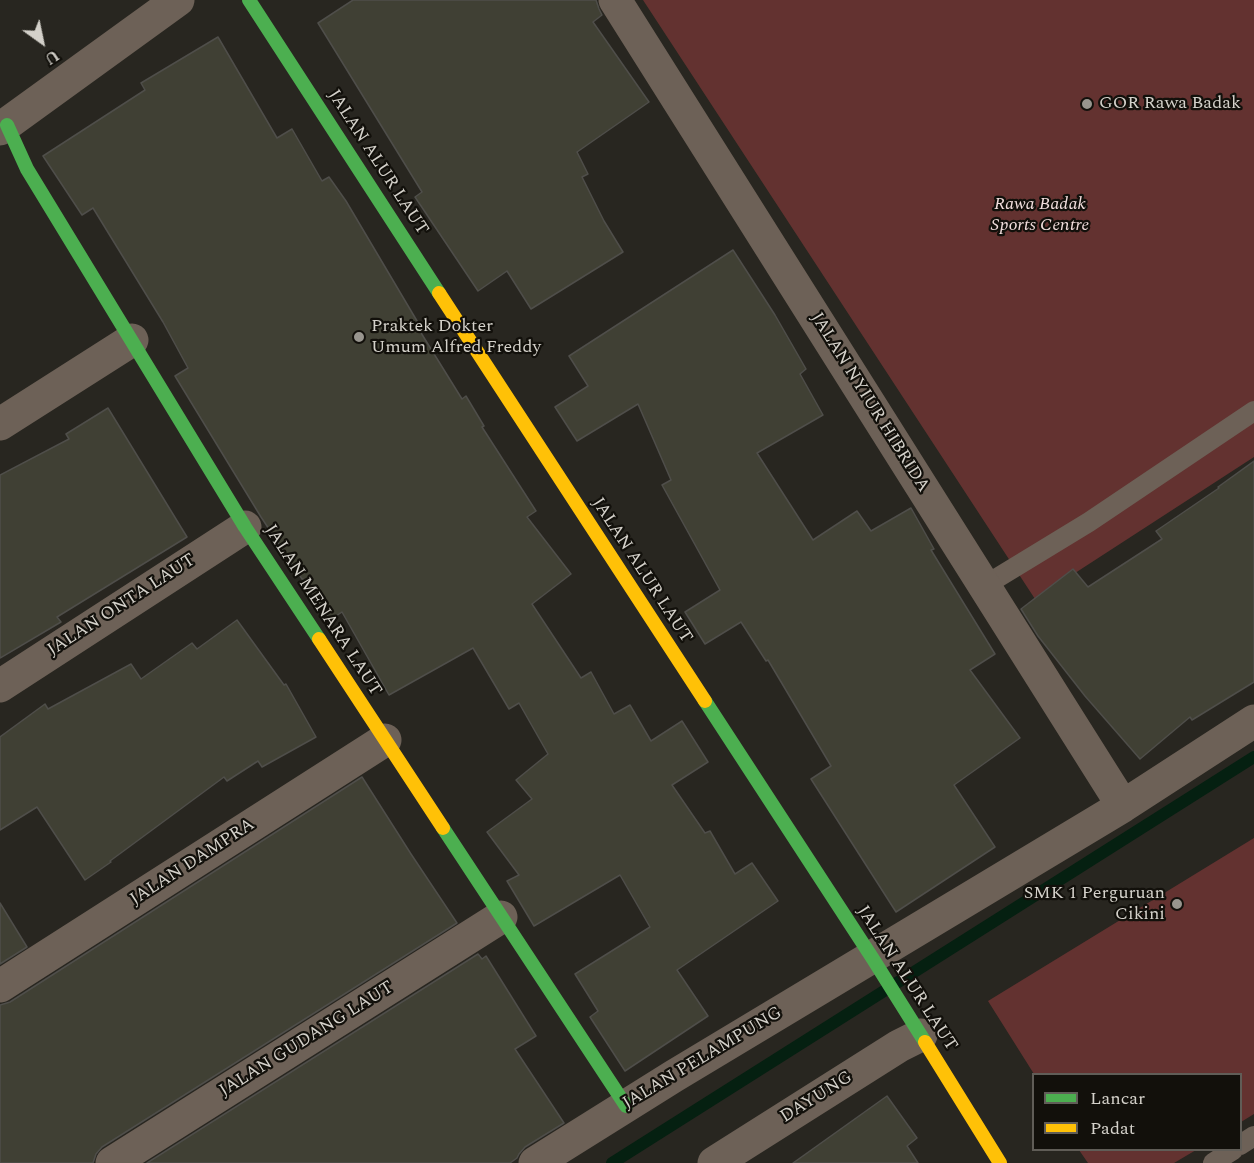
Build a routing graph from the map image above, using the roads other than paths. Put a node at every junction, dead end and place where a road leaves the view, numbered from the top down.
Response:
1 (178, 0) edge
2 (249, 0) edge
3 (615, 0) edge
4 (3, 127) edge
5 (132, 340) junction
6 (1254, 411) edge
7 (0, 424) edge
8 (245, 527) junction
9 (984, 586) junction
10 (0, 686) edge
11 (1254, 721) edge
12 (385, 740) junction
13 (1123, 806) junction
14 (501, 917) junction
15 (872, 958) junction
16 (0, 986) edge
17 (917, 1030) junction
18 (626, 1106) junction
19 (1230, 1151) edge
20 (112, 1163) edge
21 (536, 1163) edge
22 (714, 1163) edge
23 (1000, 1163) edge
24 (1213, 1163) edge

1 - 4 street
2 - 15 street, JALAN ALUR LAUT
3 - 9 street, JALAN NYIUR HIBRIDA
4 - 5 street, JALAN MENARA LAUT
5 - 7 street
5 - 8 street, JALAN MENARA LAUT
6 - 9 lane
8 - 10 street, JALAN ONTA LAUT
8 - 12 street, JALAN MENARA LAUT
9 - 13 street, JALAN NYIUR HIBRIDA
11 - 13 street, JALAN PELAMPUNG
12 - 14 street, JALAN MENARA LAUT
12 - 16 street, JALAN DAMPRA
13 - 15 street, JALAN PELAMPUNG
14 - 18 street, JALAN MENARA LAUT
14 - 20 street, JALAN GUDANG LAUT
15 - 17 street, JALAN ALUR LAUT
15 - 18 street, JALAN PELAMPUNG
17 - 22 street, DAYUNG
17 - 23 street, JALAN ALUR LAUT
18 - 21 street, JALAN PELAMPUNG
19 - 24 lane

